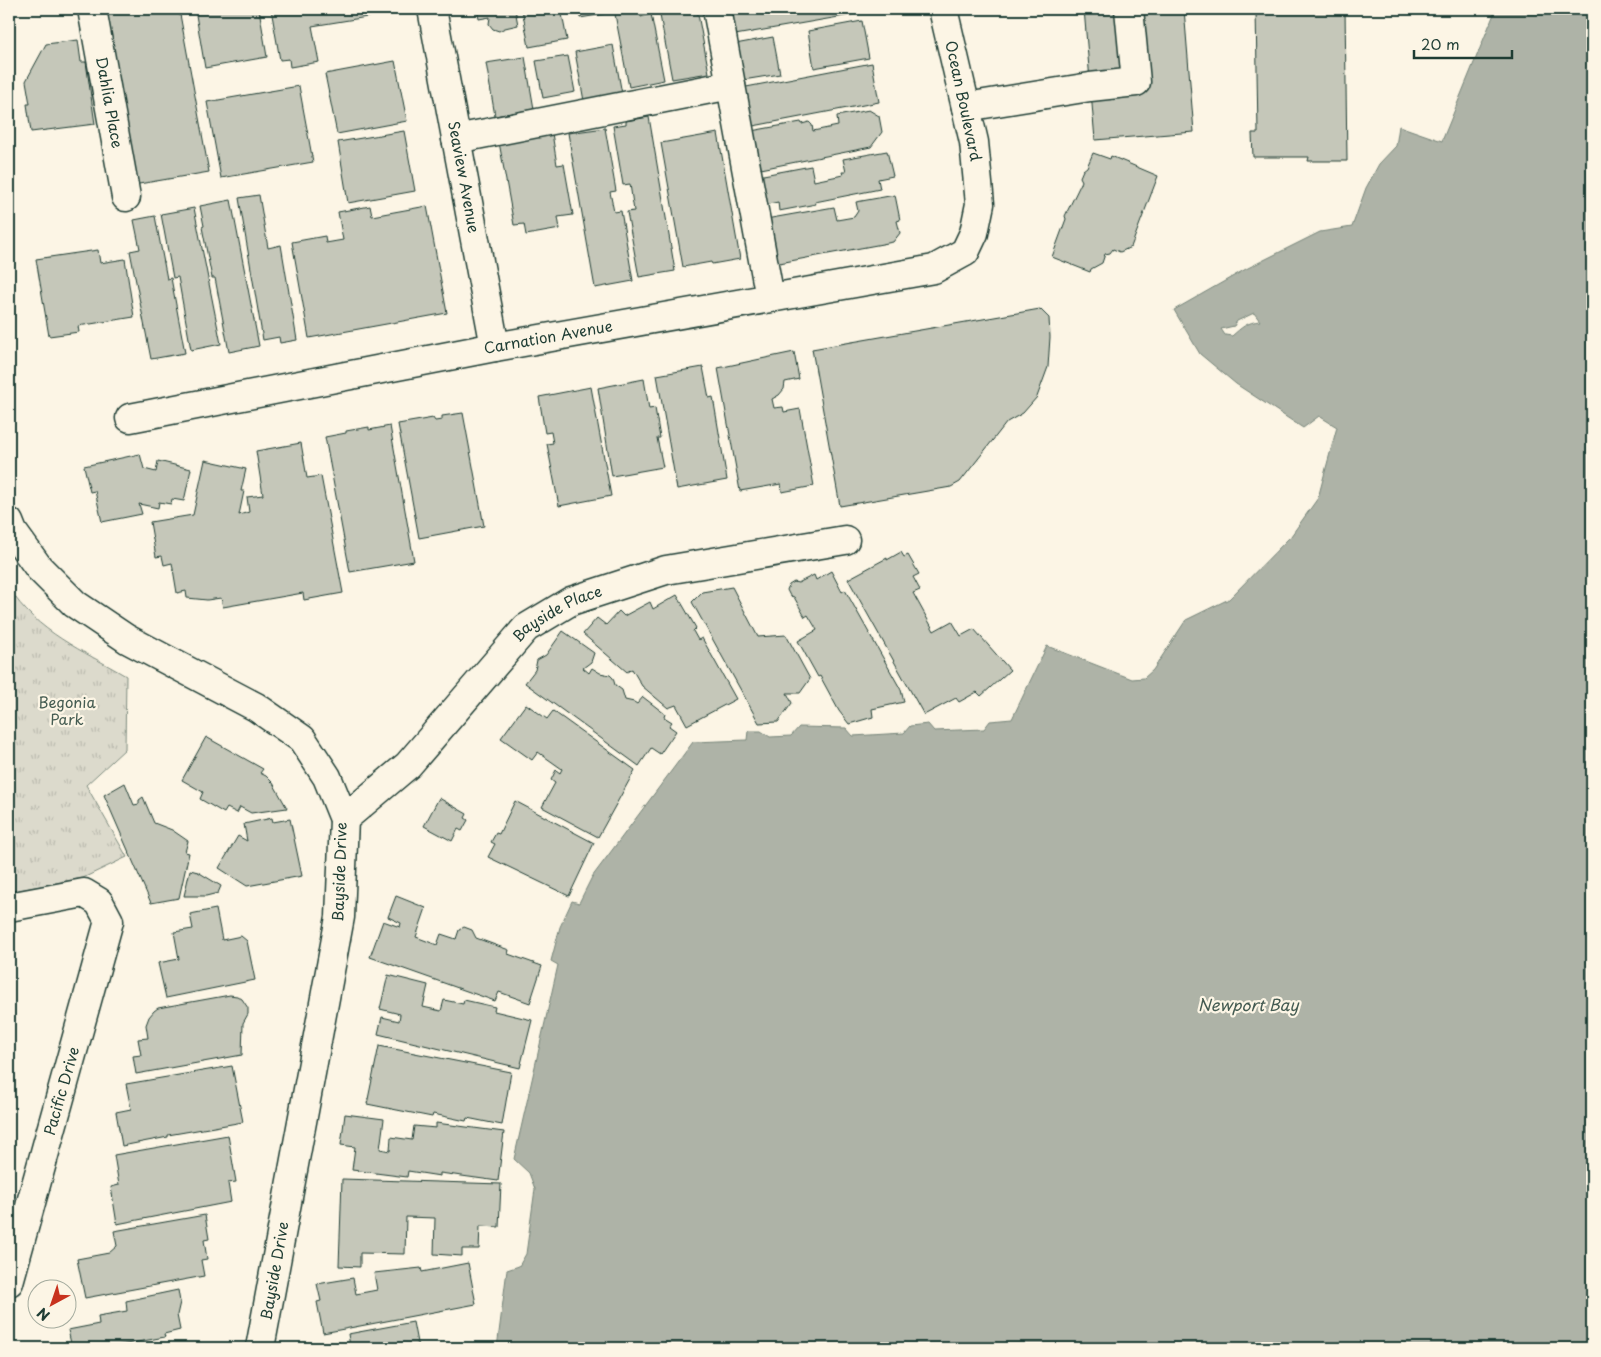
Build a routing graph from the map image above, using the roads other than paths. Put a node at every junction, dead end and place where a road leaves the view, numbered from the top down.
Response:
1 (92, 9) edge
2 (432, 9) edge
3 (717, 9) edge
4 (943, 9) edge
5 (1129, 9) edge
6 (731, 85) junction
7 (966, 107) junction
8 (456, 139) junction
9 (126, 197) dead end
10 (965, 252) joint
11 (770, 298) junction
12 (495, 347) junction
13 (130, 418) dead end
14 (9, 522) edge
15 (845, 540) dead end
16 (344, 820) junction
17 (9, 907) edge
18 (9, 1282) edge
19 (260, 1348) edge

1 - 9 street, Dahlia Place
2 - 8 street, Seaview Avenue
3 - 6 street
4 - 7 street, Ocean Boulevard
5 - 7 street
6 - 8 street
6 - 11 street
7 - 10 street, Ocean Boulevard
8 - 12 street, Seaview Avenue
10 - 11 street, Carnation Avenue
11 - 12 street, Carnation Avenue
12 - 13 street, Carnation Avenue
14 - 16 street, Bayside Drive
15 - 16 street, Bayside Place
16 - 19 street, Bayside Drive
17 - 18 street, Pacific Drive

